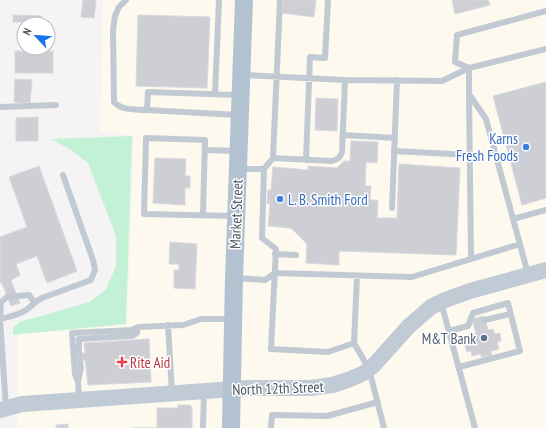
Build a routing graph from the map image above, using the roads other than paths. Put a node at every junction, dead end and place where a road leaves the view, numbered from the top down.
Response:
1 (126, 0) edge
2 (219, 0) edge
3 (244, 0) edge
4 (280, 0) edge
5 (328, 0) edge
6 (546, 11) edge
7 (546, 49) edge
8 (469, 68) junction
9 (242, 74) junction
10 (277, 76) junction
11 (309, 78) junction
12 (345, 80) junction
13 (397, 80) junction
14 (215, 94) junction
15 (469, 94) junction
16 (241, 96) junction
17 (56, 105) dead end
18 (0, 107) edge
19 (147, 110) junction
20 (240, 115) junction
21 (343, 135) junction
22 (395, 138) junction
23 (205, 150) junction
24 (239, 151) junction
25 (394, 151) junction
26 (470, 155) junction
27 (273, 158) junction
28 (306, 160) junction
29 (238, 169) junction
30 (264, 169) junction
31 (63, 175) dead end
32 (392, 208) dead end
33 (546, 210) edge
34 (203, 215) junction
35 (236, 216) junction
36 (513, 219) junction
37 (520, 244) junction
38 (276, 254) junction
39 (296, 255) dead end
40 (472, 258) junction
41 (546, 270) edge
42 (275, 273) junction
43 (528, 275) junction
44 (357, 276) junction
45 (234, 278) junction
46 (34, 302) junction
47 (441, 302) junction
48 (510, 314) junction
49 (0, 318) edge
50 (234, 319) junction
51 (485, 320) dead end
52 (168, 325) junction
53 (138, 326) junction
54 (449, 331) junction
55 (354, 343) junction
56 (79, 353) dead end
57 (80, 361) dead end
58 (459, 367) junction
59 (369, 369) junction
60 (78, 382) junction
61 (233, 389) junction
62 (204, 391) junction
63 (172, 394) junction
64 (79, 400) junction
65 (378, 402) junction
66 (3, 409) edge
67 (204, 428) edge
68 (231, 428) edge
69 (271, 428) edge
70 (384, 428) edge
71 (475, 428) edge

1 - 19 lane
2 - 14 lane
3 - 9 main road, Market Street
4 - 10 lane
5 - 11 lane
6 - 8 lane
7 - 8 lane
8 - 13 lane
8 - 15 lane
9 - 10 lane
9 - 16 main road, Market Street
10 - 11 lane
10 - 27 lane
11 - 12 lane
11 - 28 lane
12 - 13 lane
12 - 21 lane
13 - 22 lane
14 - 16 lane
14 - 19 lane
15 - 26 lane
15 - 36 lane
16 - 20 main road, Market Street
17 - 18 lane
19 - 20 lane
20 - 24 main road, Market Street
21 - 22 lane
21 - 28 lane
22 - 25 lane
23 - 24 lane
23 - 34 lane
23 - 34 lane
24 - 29 main road, Market Street
25 - 26 lane
25 - 32 lane
26 - 40 lane
27 - 28 lane
27 - 30 lane
29 - 30 lane
29 - 35 main road, Market Street
30 - 38 lane
31 - 46 lane
33 - 36 lane
34 - 35 lane
35 - 45 main road, Market Street
36 - 37 lane
37 - 40 lane
37 - 43 lane
38 - 39 lane
38 - 42 lane
40 - 44 lane
41 - 43 main road, North 12th Street
42 - 44 lane
42 - 45 lane
42 - 55 lane
43 - 47 main road, North 12th Street
44 - 55 lane
45 - 50 main road, Market Street
46 - 49 lane
46 - 49 lane
47 - 54 lane
47 - 59 main road, North 12th Street
48 - 51 lane
48 - 54 lane
48 - 58 lane
49 - 66 lane
50 - 52 lane
50 - 61 main road, Market Street
52 - 53 lane
52 - 63 lane
53 - 56 lane
53 - 60 lane
54 - 58 lane
55 - 59 lane
57 - 60 lane
58 - 71 lane
59 - 61 main road, North 12th Street
59 - 65 lane
60 - 64 lane
61 - 62 main road, North 12th Street
61 - 68 main road, Market Street
62 - 63 main road, North 12th Street
62 - 67 lane
63 - 64 main road, North 12th Street
64 - 66 main road, North 12th Street
65 - 69 lane
65 - 70 lane

